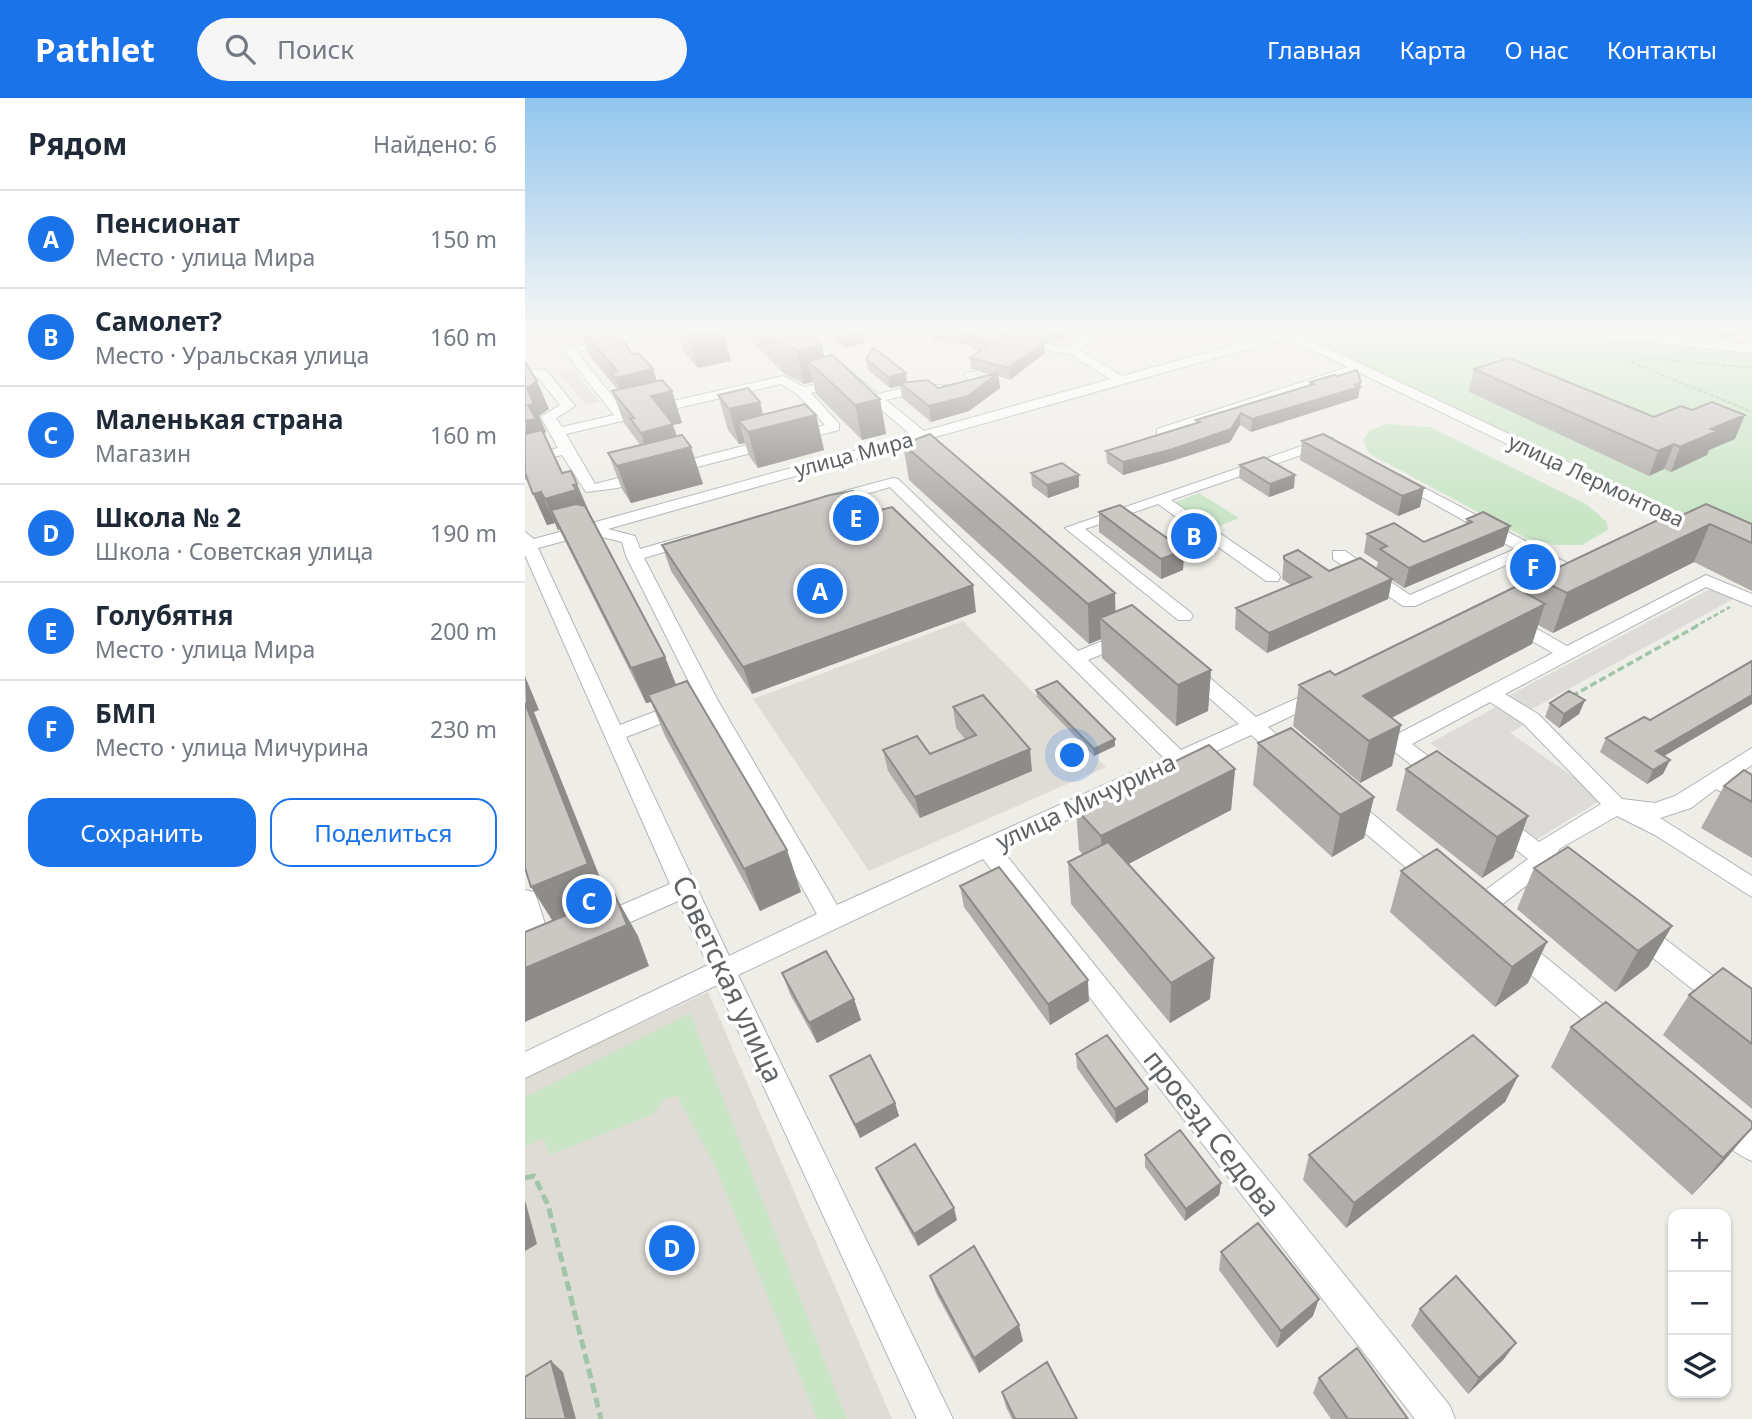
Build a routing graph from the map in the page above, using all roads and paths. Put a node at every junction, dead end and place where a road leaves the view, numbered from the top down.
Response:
1 (555, 391) edge
2 (601, 391) edge
3 (737, 391) edge
4 (802, 391) edge
5 (868, 391) edge
6 (909, 391) edge
7 (1083, 391) edge
8 (1289, 391) edge
9 (1407, 391) edge
10 (1700, 391) edge
11 (877, 398) junction
12 (1016, 410) junction
13 (1752, 412) edge
14 (622, 417) junction
15 (1034, 423) dead end
16 (558, 432) junction
17 (1162, 432) edge
18 (930, 442) junction
19 (1339, 447) edge
20 (566, 450) junction
21 (918, 459) edge
22 (525, 460) edge
23 (1386, 472) edge
24 (965, 474) edge
25 (1159, 498) junction
26 (815, 504) edge
27 (1685, 523) junction
28 (589, 529) junction
29 (712, 533) edge
30 (1663, 534) edge
31 (526, 543) edge
32 (1528, 549) junction
33 (1339, 555) dead end
34 (1752, 555) edge
35 (634, 556) junction
36 (1598, 565) edge
37 (1576, 575) junction
38 (1272, 578) dead end
39 (1553, 586) edge
40 (1750, 598) edge
41 (1519, 602) edge
42 (1123, 614) edge
43 (1184, 616) dead end
44 (1566, 653) junction
45 (1173, 657) edge
46 (1075, 659) junction
47 (1338, 686) edge
48 (1490, 693) junction
49 (707, 699) junction
50 (1562, 702) edge
51 (1253, 726) junction
52 (615, 734) junction
53 (1752, 755) edge
54 (1179, 760) junction
55 (1305, 770) edge
56 (1715, 779) junction
57 (1327, 788) edge
58 (1460, 793) edge
59 (1752, 800) edge
60 (1616, 806) junction
61 (1481, 809) edge
62 (986, 848) junction
63 (1544, 859) junction
64 (684, 888) junction
65 (1752, 888) edge
66 (1588, 893) edge
67 (525, 899) edge
68 (1463, 903) junction
69 (832, 918) junction
70 (1621, 919) edge
71 (533, 955) edge
72 (725, 969) junction
73 (1752, 1021) edge
74 (1628, 1042) edge
75 (525, 1065) edge
76 (1711, 1112) edge
77 (1752, 1147) edge
78 (525, 1178) edge
79 (601, 1419) edge
80 (935, 1419) edge
81 (1437, 1419) edge

1 - 16 street
2 - 14 street
3 - 14 street
4 - 20 street
5 - 11 street
6 - 11 street
7 - 12 street, улица Мира
8 - 17 street
9 - 27 street, улица Лермонтова
10 - 13 path
11 - 18 street
12 - 15 street
12 - 18 street, улица Мира
14 - 16 street
16 - 20 street
18 - 21 street
18 - 24 street
18 - 28 street, улица Мира
19 - 25 street
20 - 22 street
23 - 32 street
25 - 38 street
25 - 43 street
26 - 46 street
27 - 30 street
27 - 34 street, улица Лермонтова
28 - 31 street, улица Мира
28 - 35 street
29 - 35 street
31 - 52 street, Советская улица
32 - 33 street
32 - 37 street
35 - 49 street
36 - 37 street
37 - 39 street
40 - 44 street
40 - 50 path
41 - 44 street
42 - 46 street
44 - 48 street
45 - 51 street
46 - 54 street
47 - 51 street, улица Мичурина
48 - 58 street
48 - 60 street
49 - 52 street
49 - 69 street
51 - 54 street, улица Мичурина
51 - 55 street
52 - 64 street, Советская улица
53 - 56 street
54 - 62 street, улица Мичурина
56 - 59 street
56 - 60 street
57 - 68 street
60 - 63 street
60 - 65 street
61 - 63 street
62 - 69 street, улица Мичурина
62 - 81 street, проезд Седова
63 - 66 street
63 - 68 street
64 - 71 street
64 - 72 street, Советская улица
67 - 71 street
68 - 74 street
69 - 72 street, улица Мичурина
70 - 73 street
72 - 75 street, улица Мичурина
72 - 80 street, Советская улица
76 - 77 street
78 - 79 path

